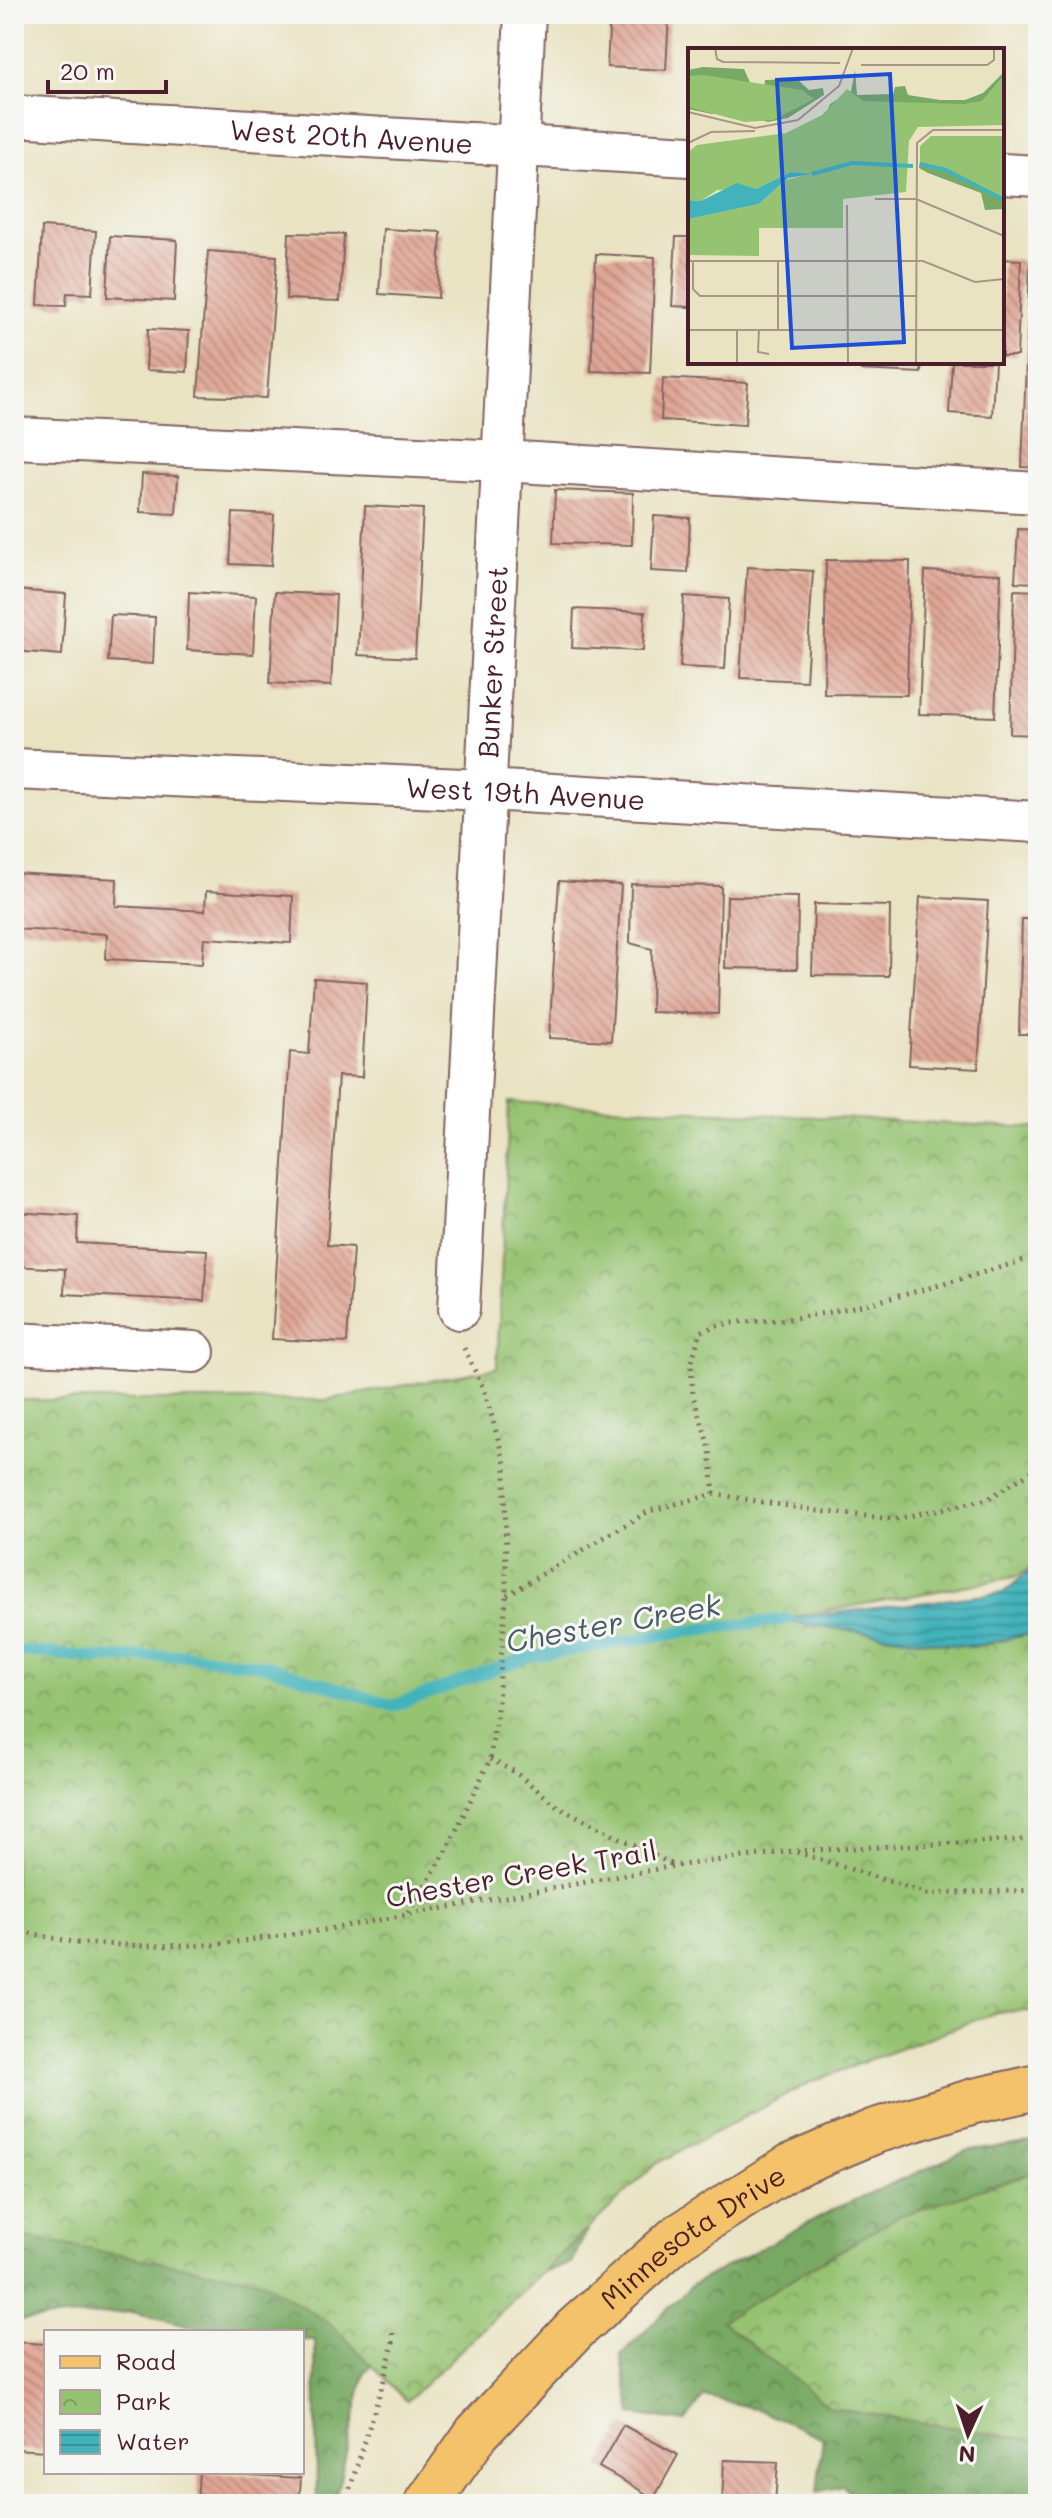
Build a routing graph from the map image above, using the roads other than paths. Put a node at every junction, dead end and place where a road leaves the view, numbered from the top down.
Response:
1 (525, 14) edge
2 (14, 116) edge
3 (518, 146) junction
4 (688, 156) edge
5 (1004, 174) edge
6 (1038, 176) edge
7 (14, 438) edge
8 (502, 461) junction
9 (1038, 493) edge
10 (14, 769) edge
11 (485, 790) junction
12 (1038, 822) edge
13 (459, 1309) road end
14 (14, 1343) edge
15 (194, 1352) dead end
16 (1038, 2087) edge
17 (427, 2504) edge

1 - 3 street, Bunker Street
2 - 3 street, West 20th Avenue
3 - 4 street, West 20th Avenue
3 - 8 street, Bunker Street
5 - 6 street
7 - 8 street
8 - 9 street
8 - 11 street, Bunker Street
10 - 11 street, West 19th Avenue
11 - 12 street, West 19th Avenue
11 - 13 street, Bunker Street
14 - 15 street
16 - 17 main road, Minnesota Drive

